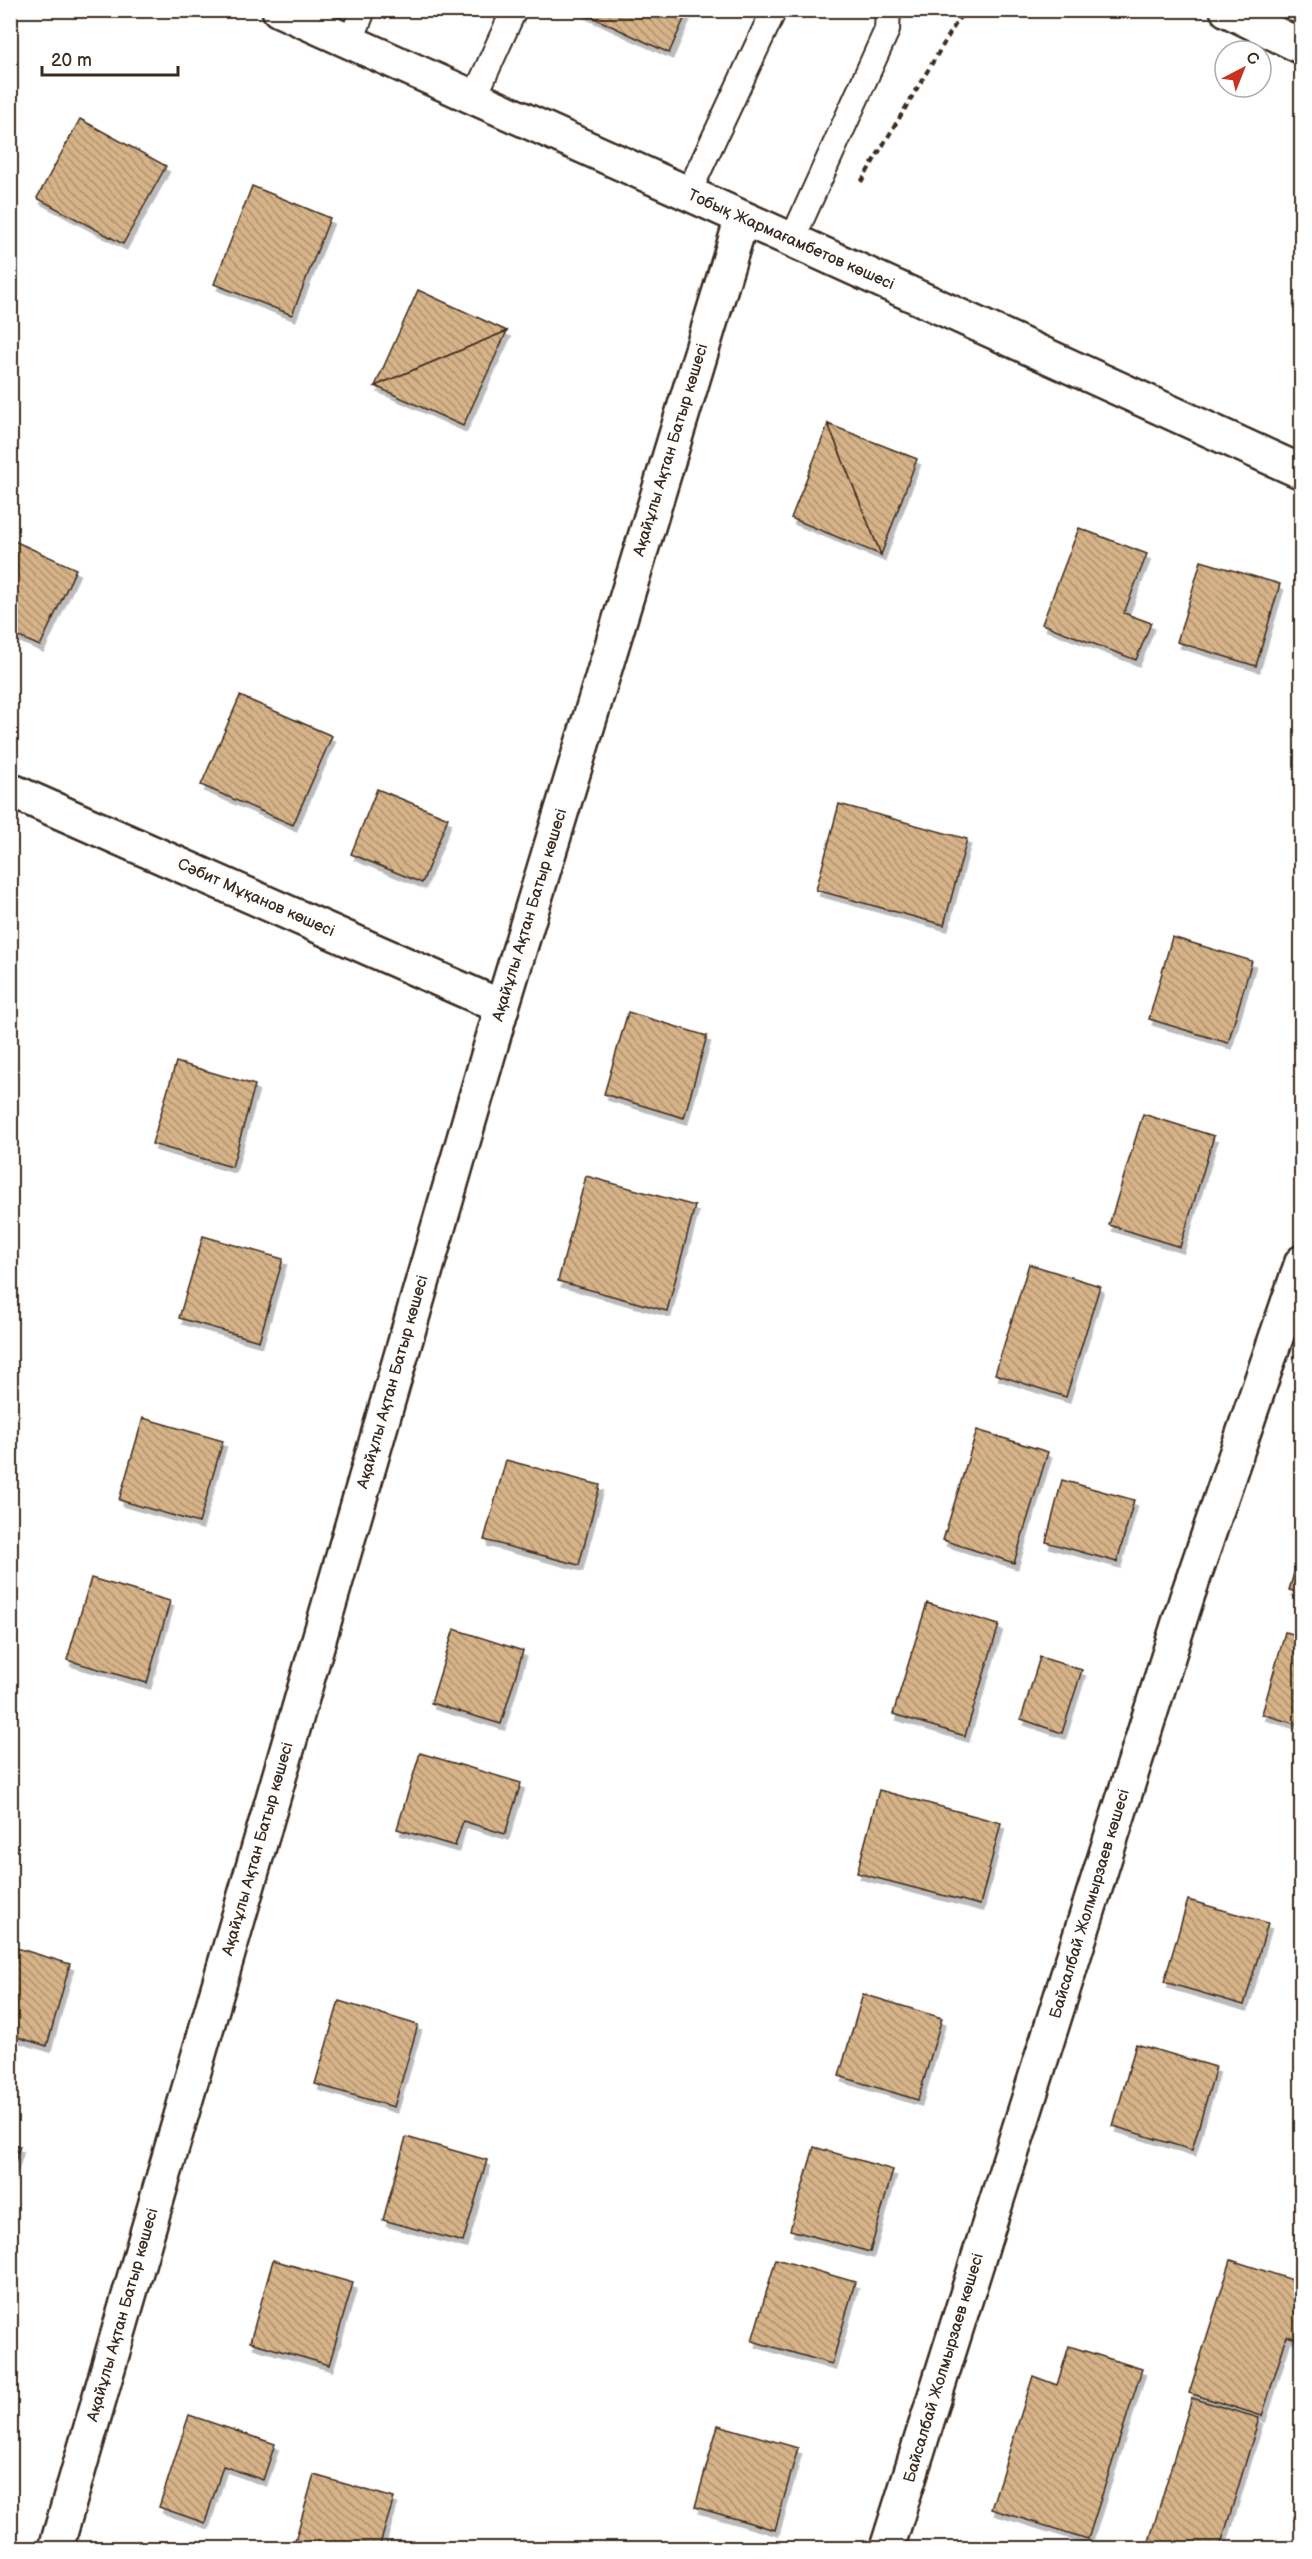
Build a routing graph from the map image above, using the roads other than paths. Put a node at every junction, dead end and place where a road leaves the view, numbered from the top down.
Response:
1 (279, 10) edge
2 (363, 10) edge
3 (513, 10) edge
4 (774, 10) edge
5 (888, 10) edge
6 (1227, 10) edge
7 (350, 42) junction
8 (1302, 47) edge
9 (474, 98) junction
10 (688, 194) junction
11 (742, 218) junction
12 (792, 240) junction
13 (1302, 472) edge
14 (10, 790) edge
15 (502, 1007) junction
16 (1302, 1262) edge
17 (56, 2548) edge
18 (887, 2548) edge

1 - 7 street, Тобық Жармағамбетов көшесі
2 - 7 lane
3 - 9 lane
4 - 10 lane
5 - 12 lane
6 - 8 street
7 - 9 street, Тобық Жармағамбетов көшесі
9 - 10 street, Тобық Жармағамбетов көшесі
10 - 11 street, Тобық Жармағамбетов көшесі
11 - 12 street, Тобық Жармағамбетов көшесі
11 - 15 street, Ақайұлы Ақтан Батыр көшесі
12 - 13 street, Тобық Жармағамбетов көшесі
14 - 15 street, Сәбит Мұқанов көшесі
15 - 17 street, Ақайұлы Ақтан Батыр көшесі
16 - 18 street, Байсалбай Жолмырзаев көшесі

